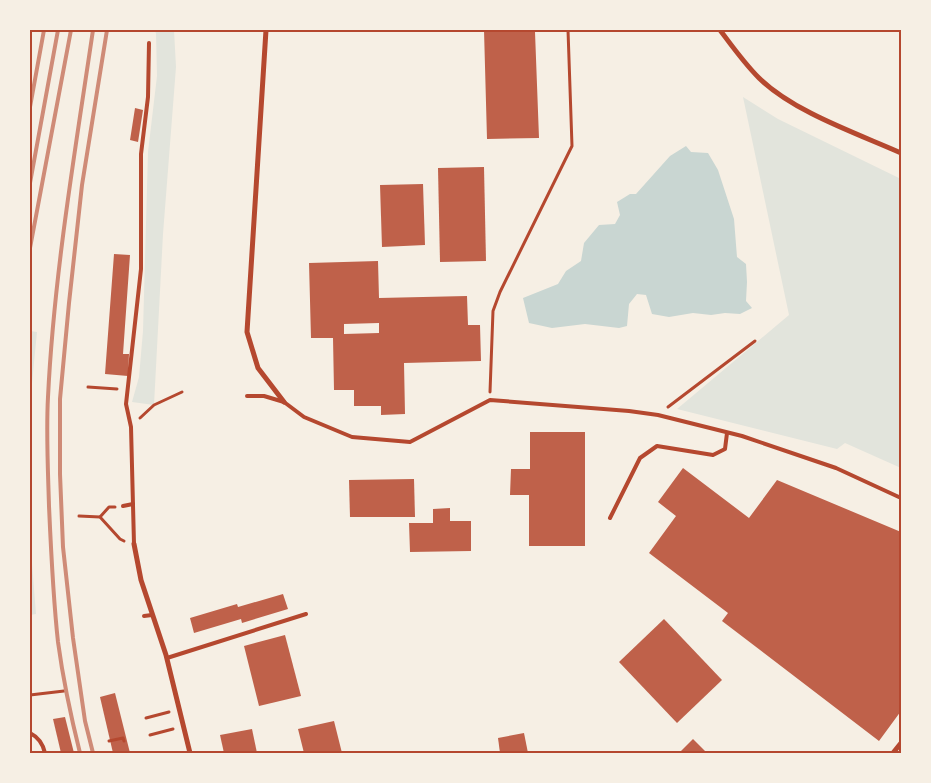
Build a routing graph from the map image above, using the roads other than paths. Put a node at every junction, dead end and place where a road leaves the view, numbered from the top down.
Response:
1 (266, 30) edge
2 (720, 30) edge
3 (149, 43) dead end
4 (901, 153) edge
5 (247, 396) dead end
6 (284, 402) junction
7 (727, 432) junction
8 (901, 498) edge
9 (133, 504) junction
10 (123, 506) road end
11 (610, 518) dead end
12 (134, 544) joint
13 (306, 614) dead end
14 (152, 615) junction
15 (144, 616) dead end
16 (166, 658) junction
17 (30, 733) edge
18 (901, 743) edge
19 (45, 753) edge
20 (190, 753) edge
21 (893, 753) edge

1 - 6 street
2 - 4 street
3 - 9 lane
5 - 6 lane
6 - 7 lane
7 - 8 lane
7 - 11 lane
9 - 10 lane
9 - 12 lane
12 - 14 street
13 - 16 lane
14 - 15 lane
14 - 16 street
16 - 20 street
17 - 19 lane
18 - 21 street

